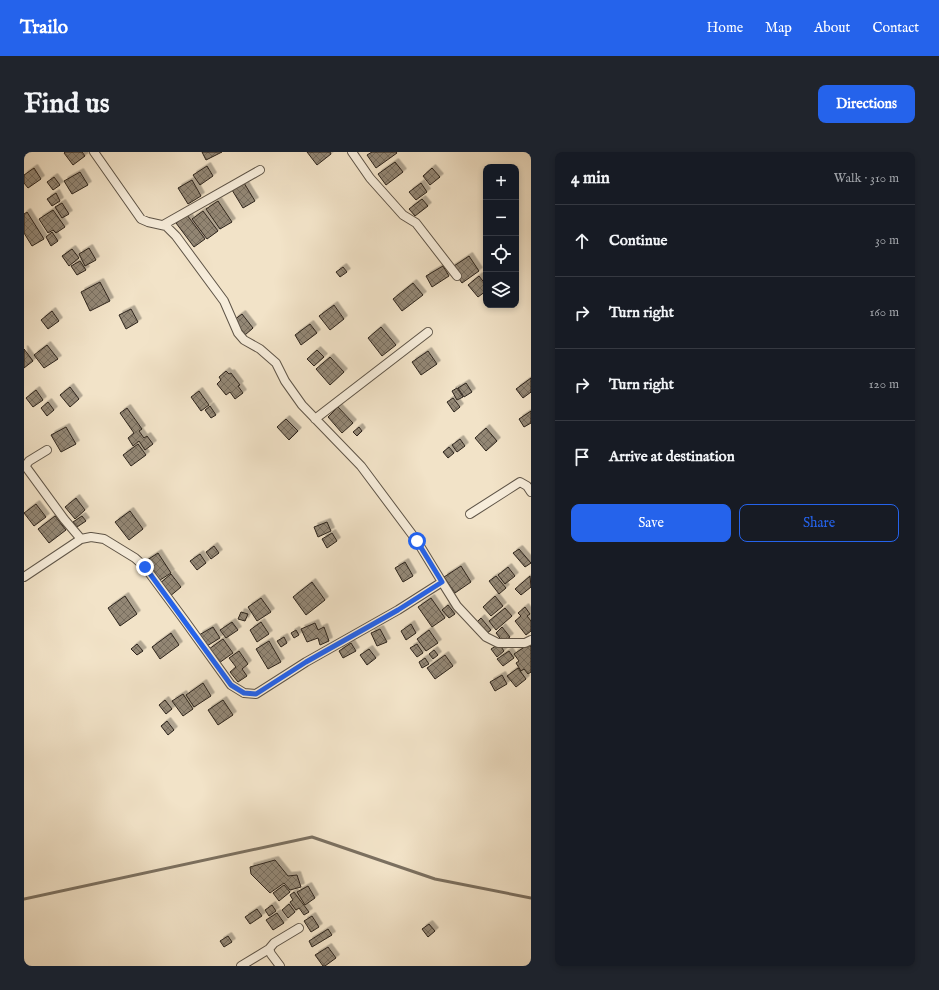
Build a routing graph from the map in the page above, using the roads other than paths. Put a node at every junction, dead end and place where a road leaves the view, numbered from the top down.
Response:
1 (94, 152) edge
2 (352, 152) edge
3 (260, 170) dead end
4 (163, 225) junction
5 (458, 276) dead end
6 (428, 332) dead end
7 (315, 419) junction
8 (47, 450) dead end
9 (531, 492) edge
10 (470, 514) dead end
11 (81, 539) junction
12 (24, 577) edge
13 (442, 582) junction
14 (531, 640) edge
15 (299, 928) dead end
16 (269, 949) junction
17 (241, 966) edge
18 (280, 966) edge

1 - 4 street
2 - 5 street
3 - 4 street
4 - 7 street
6 - 7 street
7 - 13 street
8 - 11 street
9 - 10 street
11 - 12 street
11 - 13 street
13 - 14 street
15 - 16 street
16 - 17 street
16 - 18 street

